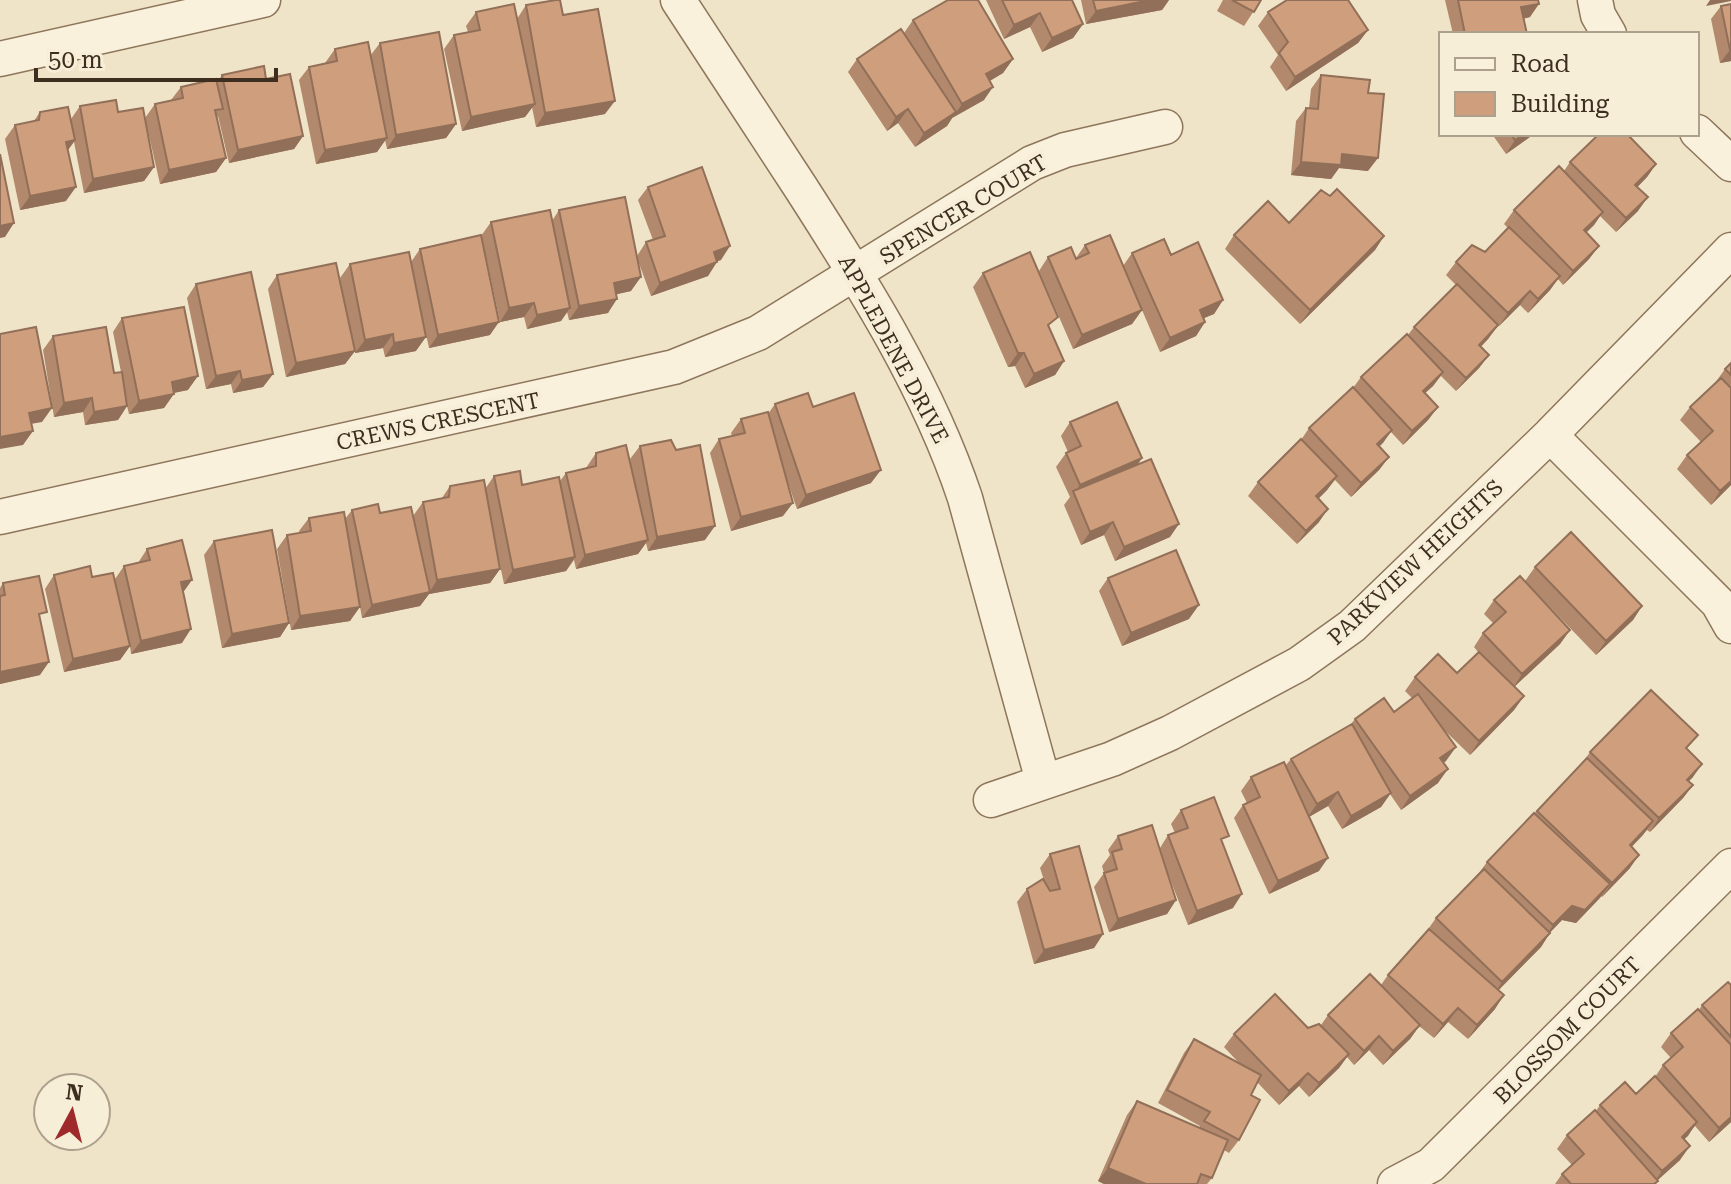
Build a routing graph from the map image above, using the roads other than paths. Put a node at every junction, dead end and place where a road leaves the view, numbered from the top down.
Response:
1 (263, 0) edge
2 (678, 0) edge
3 (1595, 0) edge
4 (1608, 32) edge
5 (0, 59) edge
6 (1165, 127) dead end
7 (1699, 134) edge
8 (1731, 164) edge
9 (1731, 250) edge
10 (856, 273) junction
11 (1550, 435) junction
12 (0, 517) edge
13 (1731, 626) edge
14 (1043, 781) junction
15 (991, 800) dead end
16 (1731, 866) edge
17 (1395, 1184) edge

1 - 5 street
2 - 10 street, APPLEDENE DRIVE
3 - 4 street
6 - 10 street, SPENCER COURT
7 - 8 street
9 - 11 street, PARKVIEW HEIGHTS
10 - 12 street, CREWS CRESCENT
10 - 14 street, APPLEDENE DRIVE
11 - 13 street
11 - 14 street, PARKVIEW HEIGHTS
14 - 15 street, PARKVIEW HEIGHTS
16 - 17 street, BLOSSOM COURT

